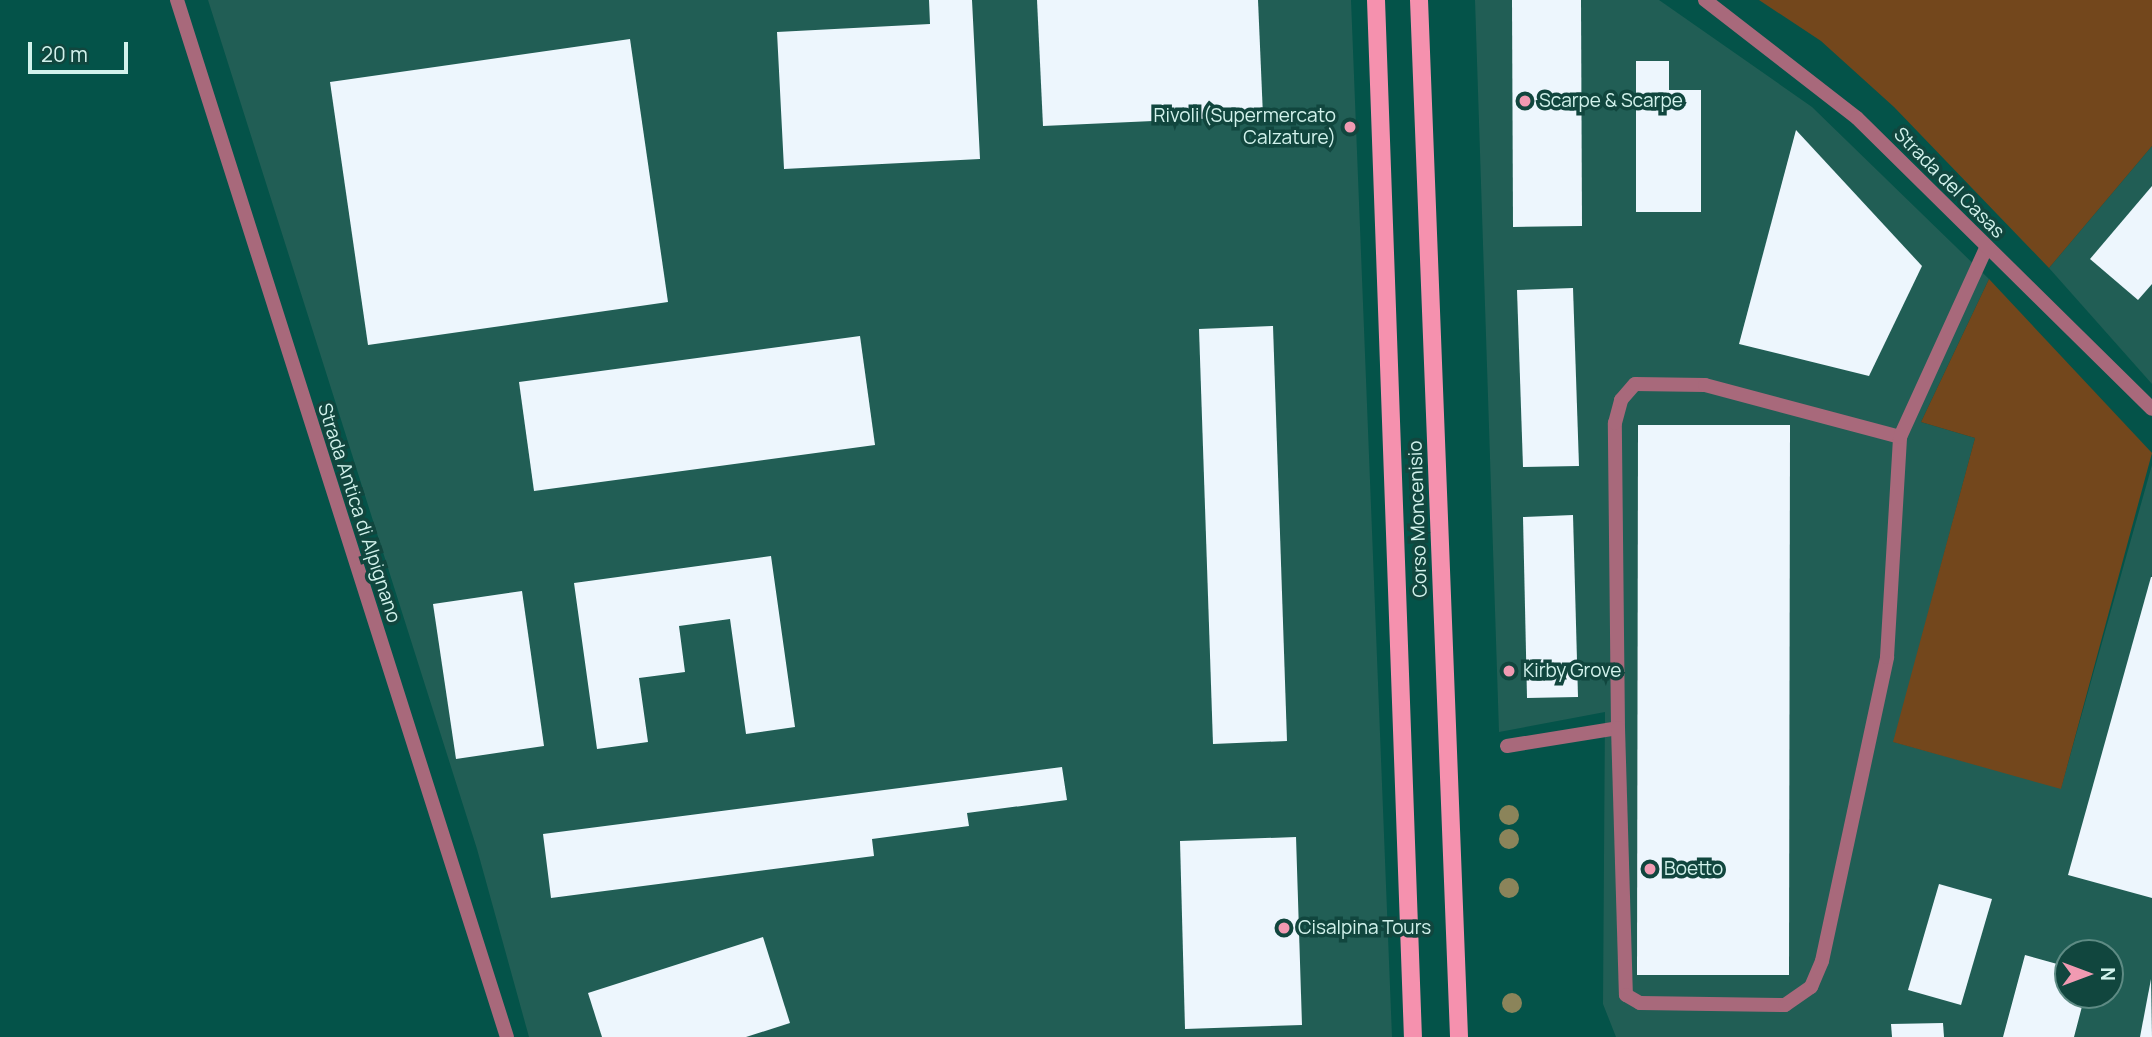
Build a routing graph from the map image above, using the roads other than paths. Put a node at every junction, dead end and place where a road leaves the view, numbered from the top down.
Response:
1 (177, 0) edge
2 (1376, 0) edge
3 (1419, 0) edge
4 (1705, 0) edge
5 (1986, 248) junction
6 (2152, 409) edge
7 (1899, 437) junction
8 (1618, 729) junction
9 (1507, 746) dead end
10 (507, 1037) edge
11 (1413, 1037) edge
12 (1459, 1037) edge

1 - 10 street, Strada Antica di Alpignano
2 - 11 main road, Corso Moncenisio
3 - 12 main road, Corso Moncenisio
4 - 5 street, Strada del Casas
5 - 6 street, Strada del Casas
5 - 7 street
7 - 8 street
7 - 8 street
8 - 9 street

